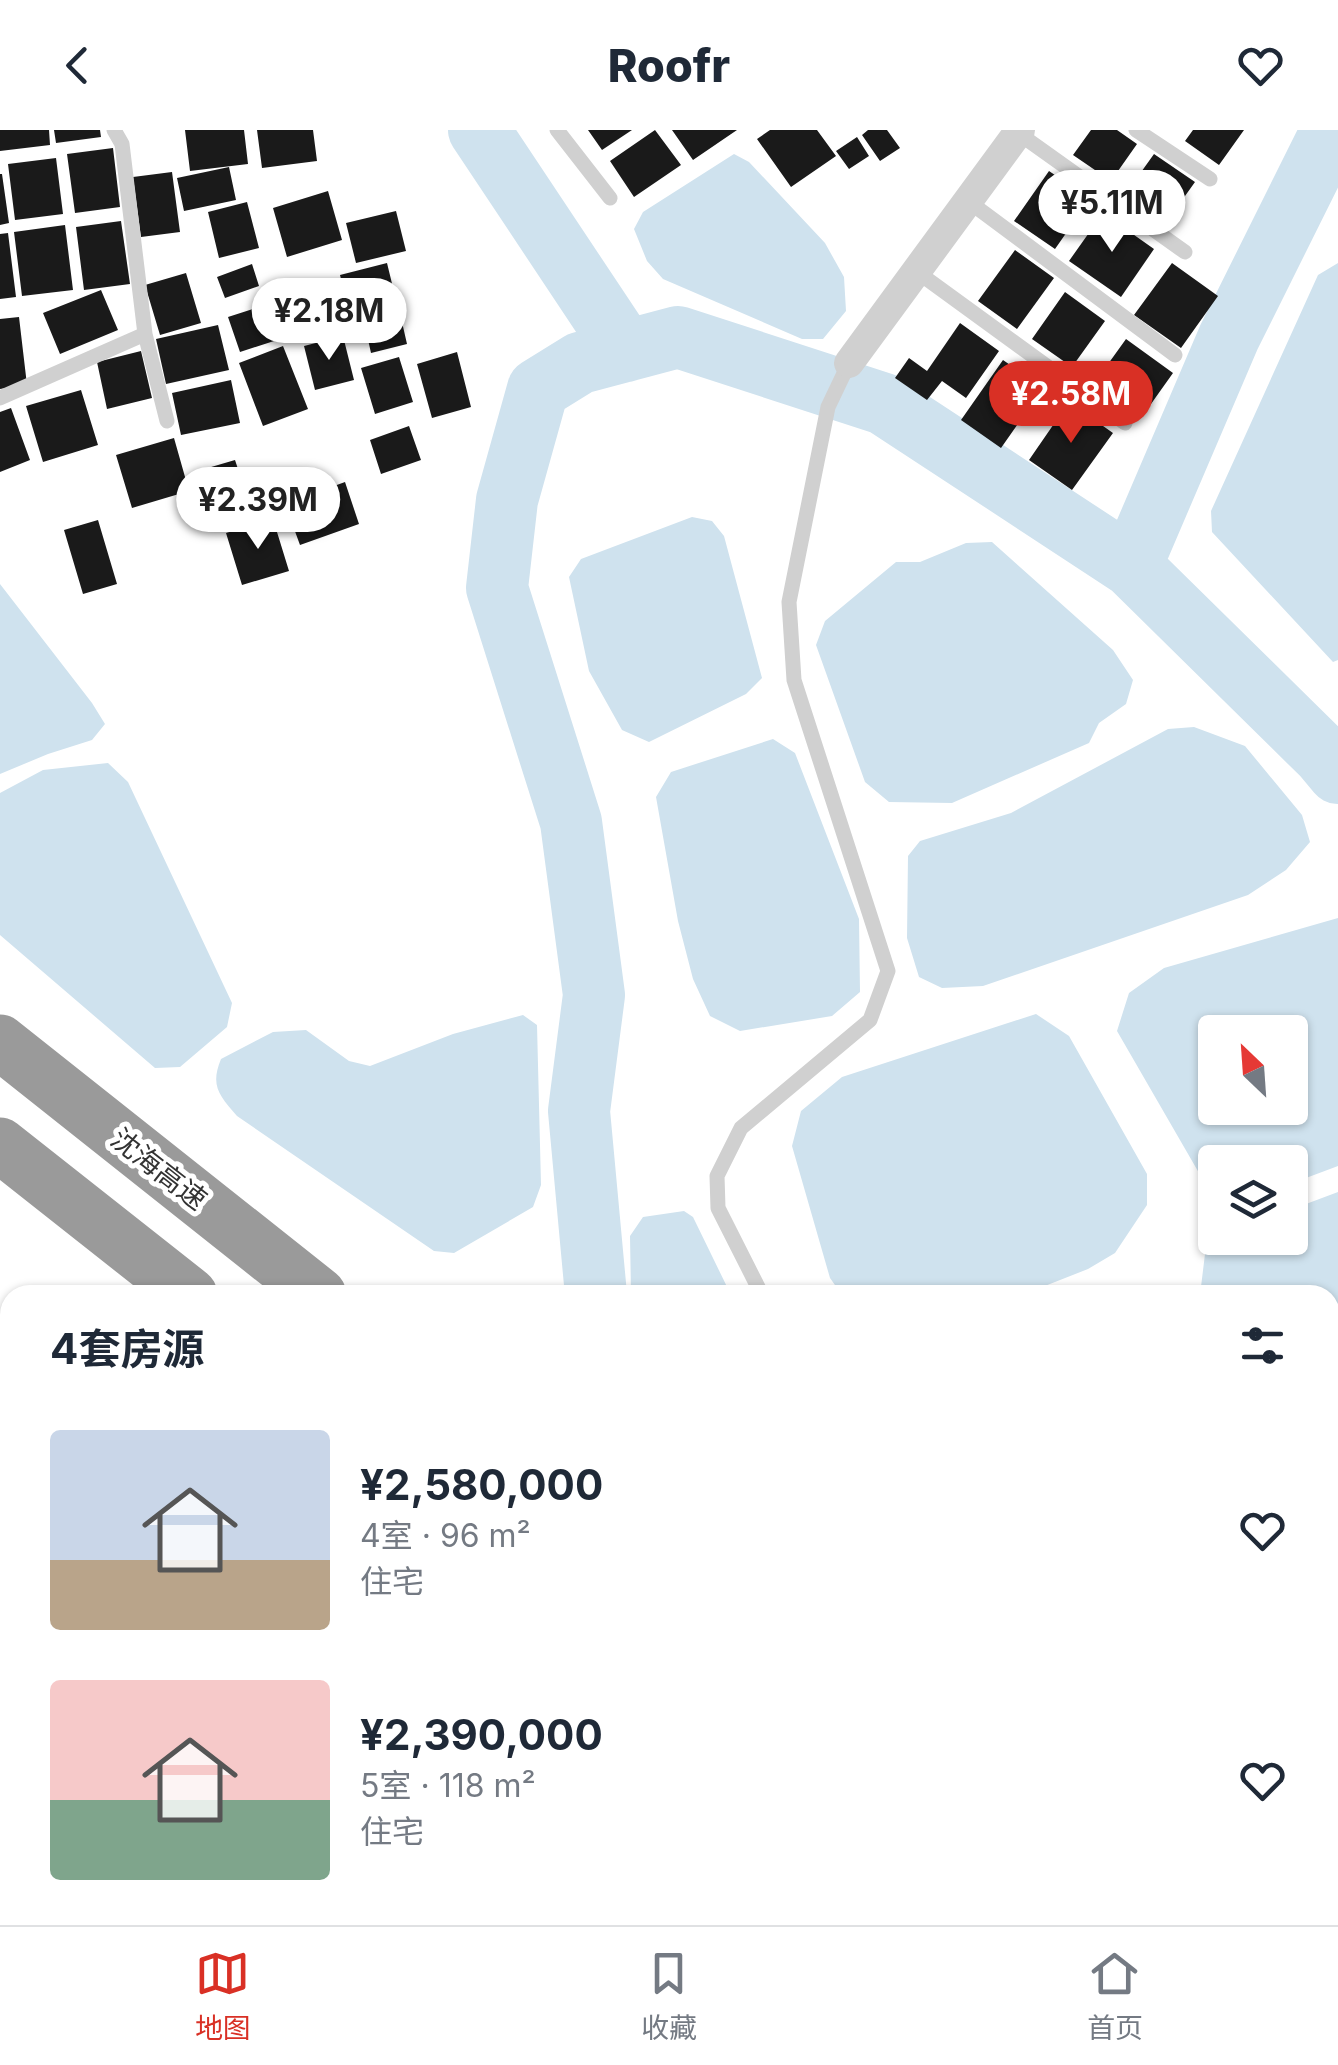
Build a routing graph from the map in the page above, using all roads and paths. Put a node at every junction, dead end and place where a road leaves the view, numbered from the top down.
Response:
1 (114, 130) edge
2 (556, 130) edge
3 (1136, 130) edge
4 (1019, 132) edge
5 (1210, 179) dead end
6 (610, 198) dead end
7 (968, 202) junction
8 (1185, 252) dead end
9 (916, 271) junction
10 (145, 334) junction
11 (1175, 354) dead end
12 (849, 363) joint
13 (0, 398) edge
14 (168, 421) dead end
15 (1125, 422) dead end
16 (0, 1042) edge
17 (0, 1145) edge
18 (177, 1285) edge
19 (306, 1285) edge
20 (757, 1285) edge

1 - 10 lane
2 - 6 lane
3 - 5 lane
4 - 7 street
4 - 8 lane
7 - 9 street
7 - 11 lane
9 - 12 street
9 - 15 lane
10 - 13 lane
10 - 14 lane
12 - 20 lane
16 - 19 highway, 沈海高速
17 - 18 highway

